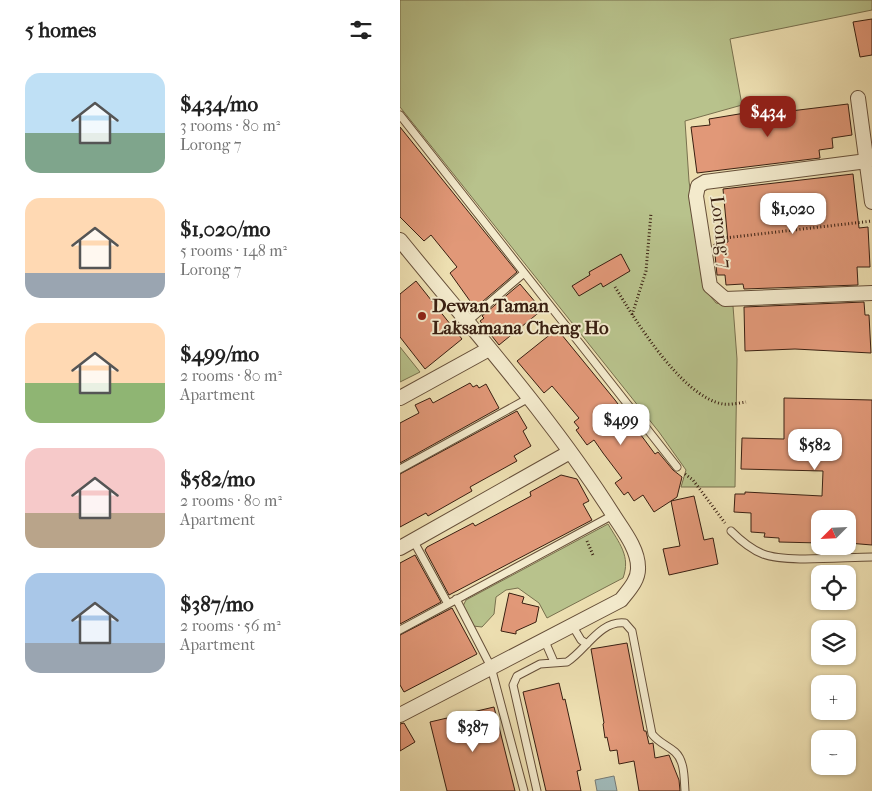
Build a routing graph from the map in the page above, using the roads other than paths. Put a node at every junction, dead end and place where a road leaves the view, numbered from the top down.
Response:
1 (858, 98) dead end
2 (400, 116) edge
3 (867, 161) junction
4 (872, 202) edge
5 (401, 243) edge
6 (524, 273) junction
7 (872, 293) edge
8 (467, 323) junction
9 (489, 350) junction
10 (400, 398) edge
11 (530, 398) junction
12 (570, 452) junction
13 (677, 467) road end
14 (400, 469) edge
15 (613, 515) junction
16 (731, 531) road end
17 (413, 540) junction
18 (400, 548) edge
19 (872, 557) edge
20 (456, 600) junction
21 (448, 604) junction
22 (572, 625) junction
23 (400, 630) edge
24 (544, 639) junction
25 (587, 644) junction
26 (554, 662) junction
27 (491, 667) junction
28 (400, 714) edge
29 (524, 791) edge
30 (537, 791) edge
31 (685, 791) edge

1 - 3 street
2 - 6 lane
3 - 4 street
3 - 7 street, Lorong 7
5 - 8 street
6 - 8 lane
6 - 13 lane
8 - 9 street
9 - 10 street
9 - 11 street
11 - 12 street
11 - 14 lane
12 - 15 street
12 - 17 street
15 - 20 lane
15 - 22 street
16 - 19 lane
17 - 18 street
17 - 21 lane
20 - 21 lane
20 - 27 lane
21 - 23 lane
22 - 24 street
22 - 25 lane
24 - 26 lane
24 - 27 street
25 - 26 lane
25 - 31 lane
26 - 30 lane
27 - 28 street
27 - 29 lane

